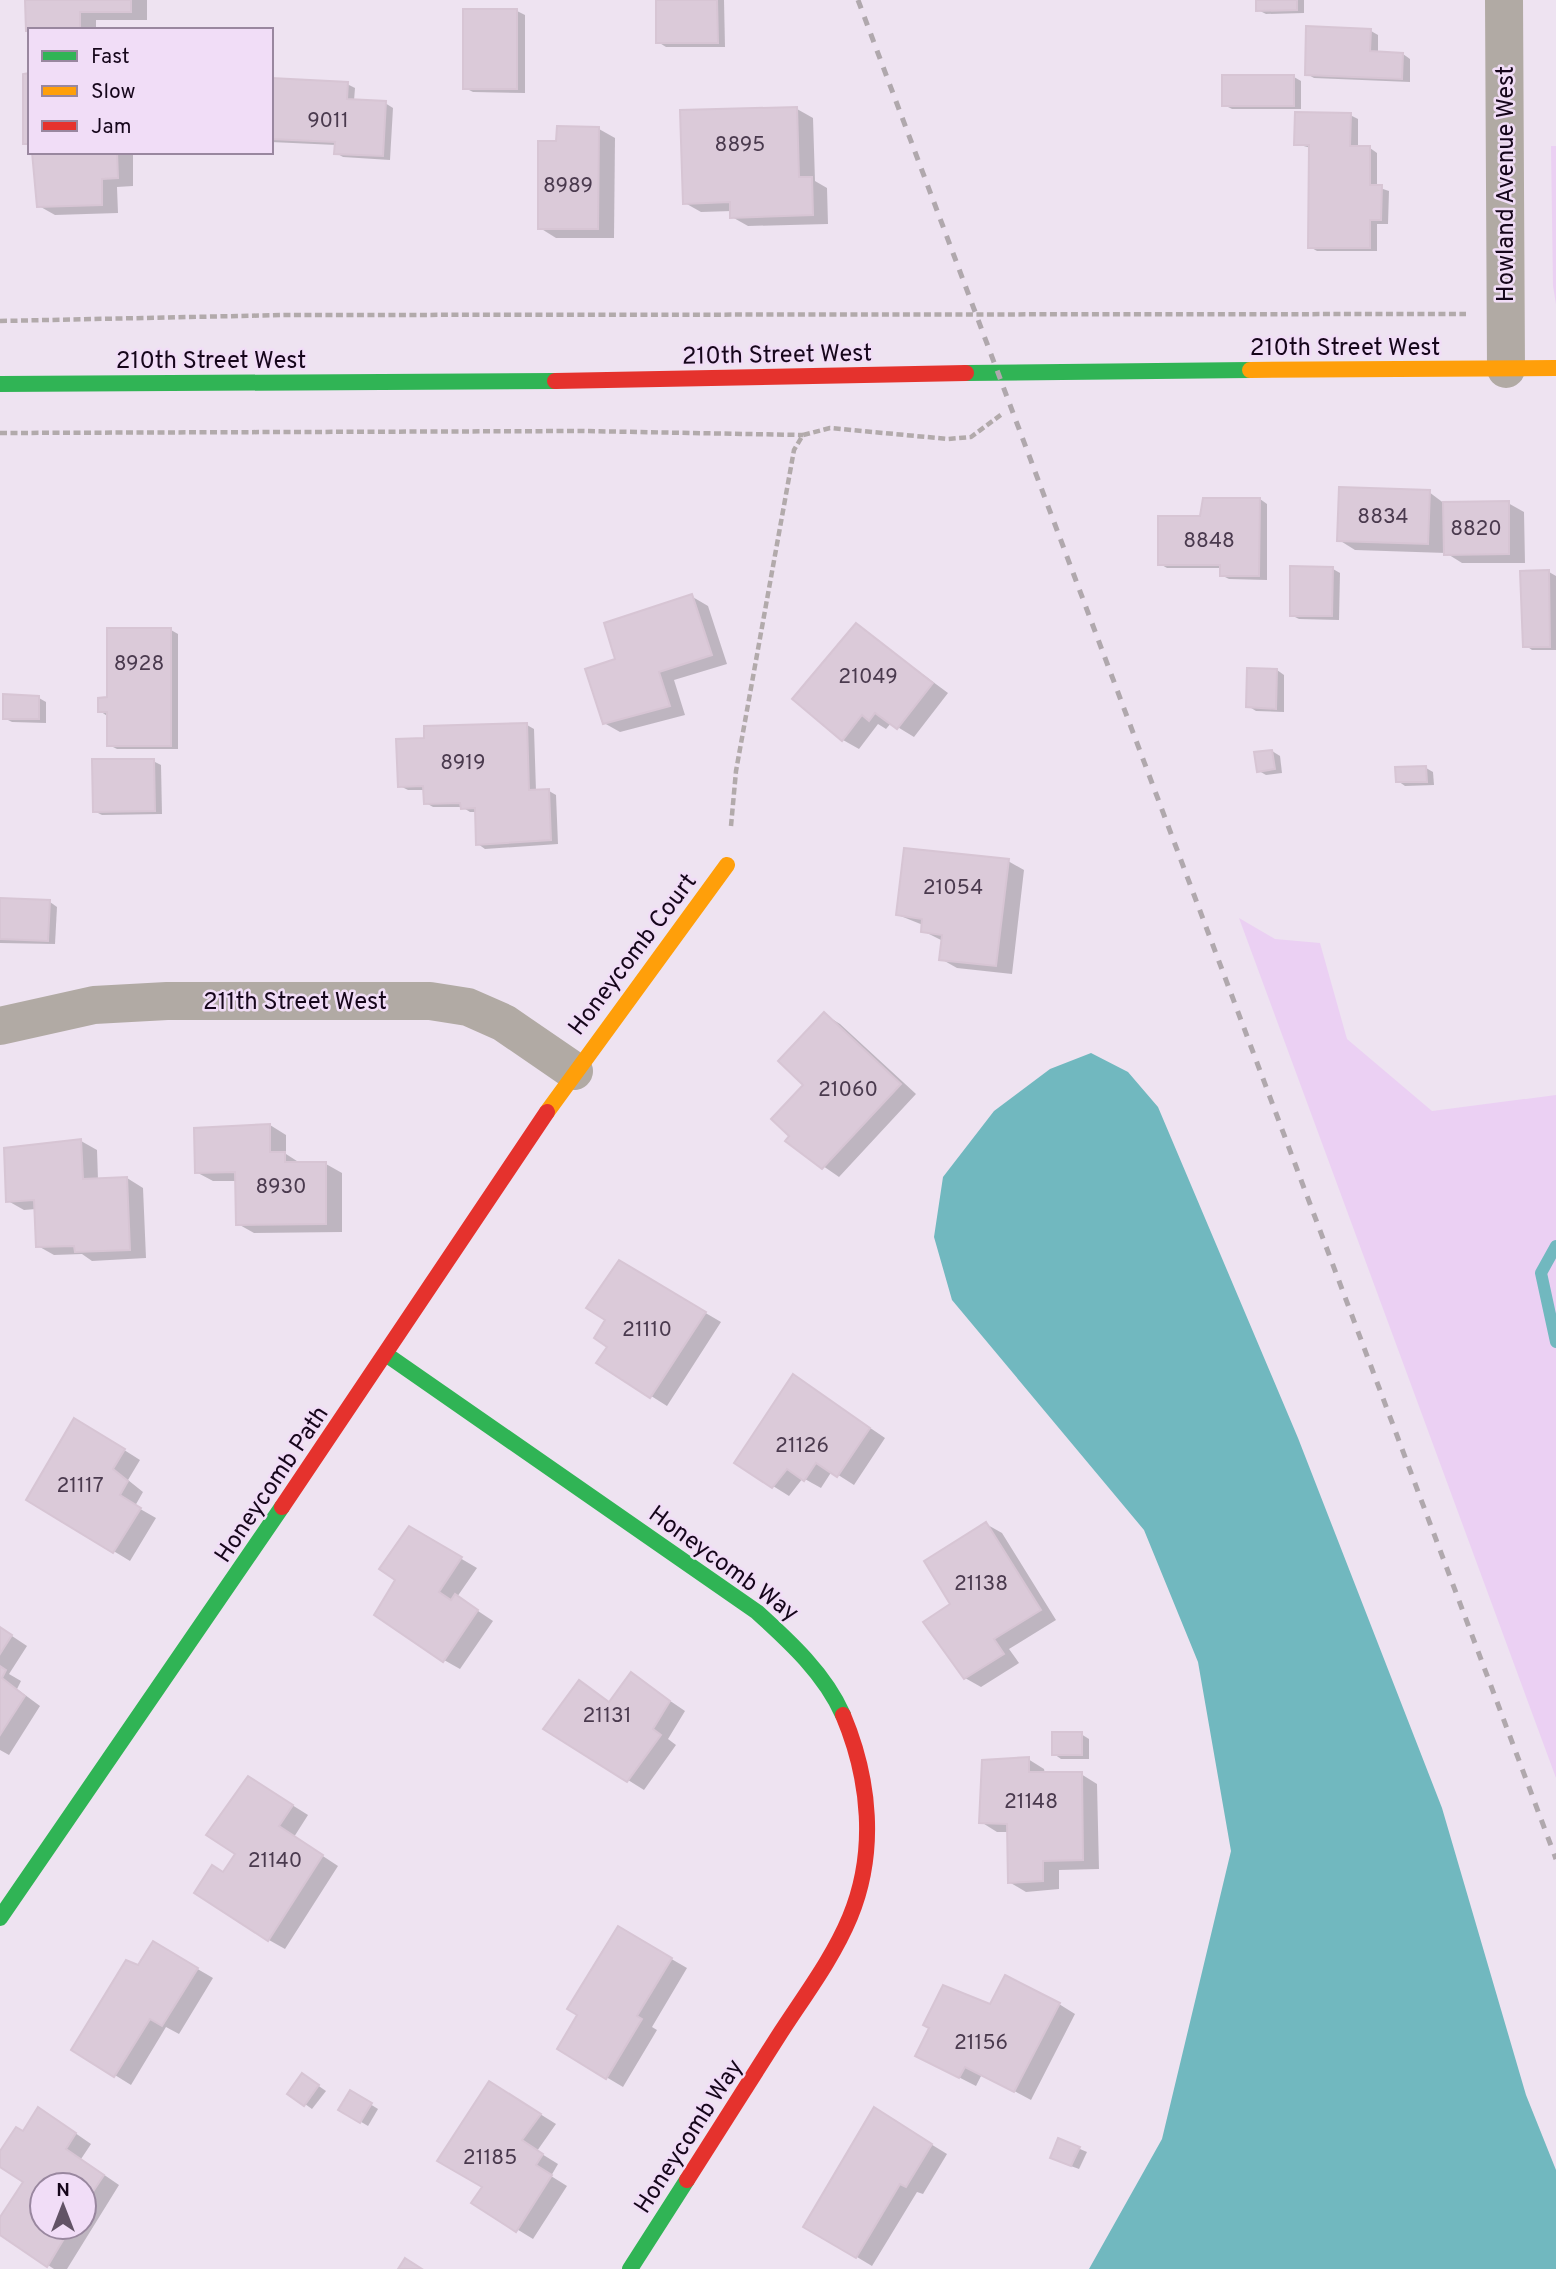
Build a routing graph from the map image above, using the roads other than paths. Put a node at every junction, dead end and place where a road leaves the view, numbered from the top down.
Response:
1 (1504, 0) edge
2 (1556, 368) edge
3 (1506, 369) junction
4 (0, 384) edge
5 (727, 865) road end
6 (0, 1026) edge
7 (574, 1071) junction
8 (387, 1355) junction
9 (2, 1911) edge
10 (630, 2269) edge

1 - 3 street, Howland Avenue West
2 - 3 street, 210th Street West
3 - 4 street, 210th Street West
5 - 7 street, Honeycomb Court
6 - 7 street, 211th Street West
7 - 8 street, Honeycomb Path
8 - 9 street, Honeycomb Path
8 - 10 street, Honeycomb Way

